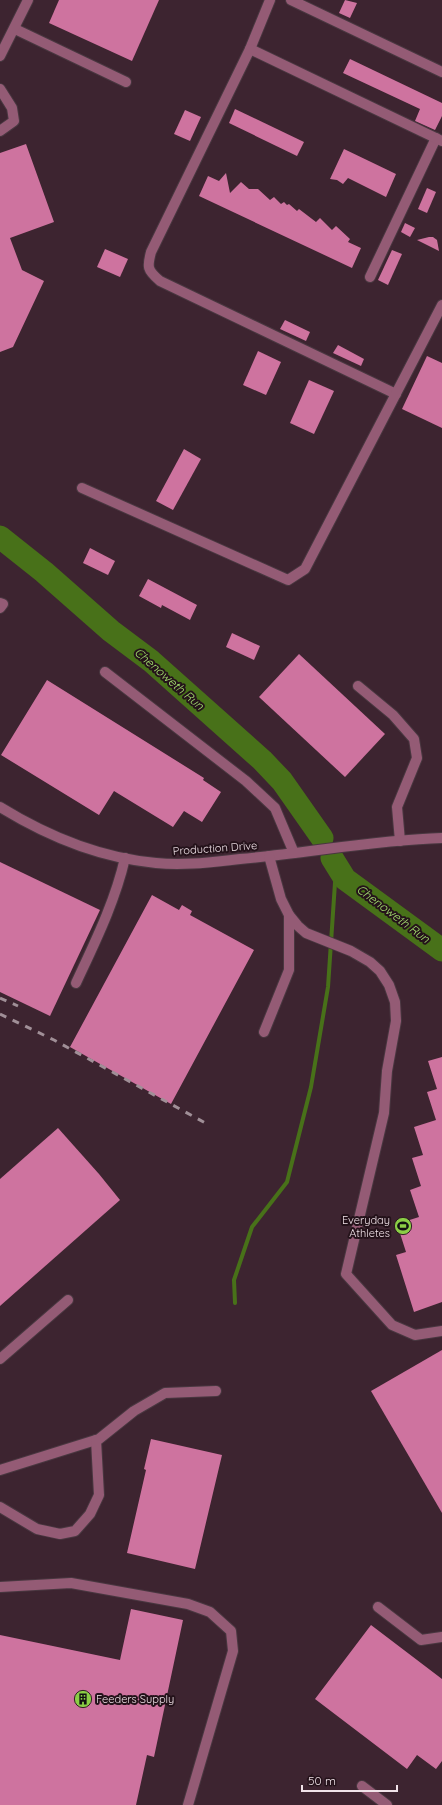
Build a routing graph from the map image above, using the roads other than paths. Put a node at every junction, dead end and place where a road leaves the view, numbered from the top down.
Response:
1 (28, 0) edge
2 (270, 0) edge
3 (291, 0) edge
4 (15, 29) junction
5 (250, 49) junction
6 (0, 56) edge
7 (442, 72) edge
8 (126, 82) dead end
9 (0, 89) edge
10 (0, 132) edge
11 (439, 140) edge
12 (370, 277) dead end
13 (442, 305) edge
14 (396, 394) junction
15 (82, 488) dead end
16 (0, 603) edge
17 (0, 608) edge
18 (105, 672) dead end
19 (358, 686) dead end
20 (0, 807) edge
21 (442, 838) edge
22 (400, 841) junction
23 (294, 853) junction
24 (269, 856) junction
25 (125, 858) junction
26 (289, 916) junction
27 (76, 983) dead end
28 (264, 1032) dead end
29 (68, 1300) dead end
30 (442, 1331) edge
31 (0, 1359) edge
32 (216, 1391) dead end
33 (96, 1440) junction
34 (0, 1470) edge
35 (0, 1507) edge
36 (0, 1587) edge
37 (378, 1607) dead end
38 (442, 1637) edge
39 (362, 1786) dead end
40 (188, 1805) edge
41 (387, 1805) edge

1 - 4 street
2 - 5 street
3 - 7 street
4 - 6 street
4 - 8 street
5 - 11 street
5 - 14 street
9 - 10 street
11 - 12 street
13 - 14 street
14 - 15 street
16 - 17 street
18 - 23 street
19 - 22 street
20 - 25 street, Production Drive
21 - 22 street, Production Drive
22 - 23 street, Production Drive
23 - 24 street, Production Drive
24 - 25 street, Production Drive
24 - 26 street
25 - 27 street
26 - 28 street
26 - 30 street
29 - 31 street
32 - 33 street
33 - 34 street
33 - 35 street
36 - 40 street
37 - 38 street
39 - 41 street

